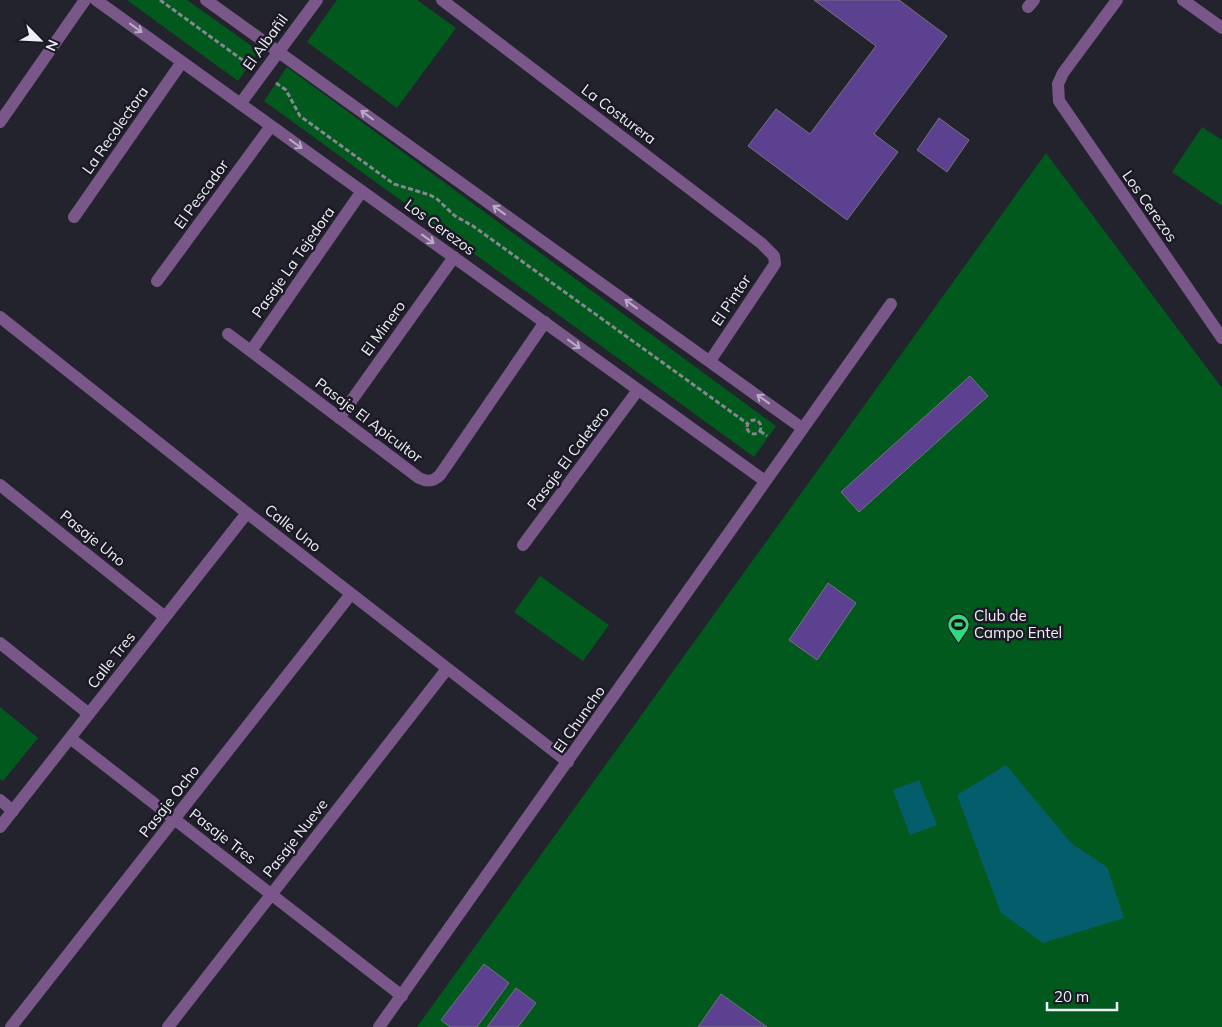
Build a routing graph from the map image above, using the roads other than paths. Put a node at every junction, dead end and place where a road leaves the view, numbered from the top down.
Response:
1 (85, 0) edge
2 (96, 0) edge
3 (206, 0) edge
4 (317, 0) edge
5 (442, 0) edge
6 (1117, 0) edge
7 (1183, 0) edge
8 (1222, 28) edge
9 (279, 52) junction
10 (182, 62) junction
11 (240, 104) junction
12 (0, 122) edge
13 (271, 126) junction
14 (362, 191) junction
15 (74, 217) dead end
16 (774, 256) joint
17 (454, 257) junction
18 (157, 281) dead end
19 (891, 304) dead end
20 (0, 318) edge
21 (545, 322) junction
22 (228, 334) dead end
23 (1222, 338) edge
24 (251, 351) junction
25 (710, 361) junction
26 (638, 390) junction
27 (339, 418) junction
28 (802, 428) junction
29 (765, 481) junction
30 (0, 485) edge
31 (247, 513) junction
32 (523, 545) dead end
33 (351, 594) junction
34 (165, 617) junction
35 (0, 643) edge
36 (448, 668) junction
37 (89, 714) junction
38 (70, 738) junction
39 (568, 762) junction
40 (0, 800) edge
41 (13, 810) junction
42 (175, 819) junction
43 (0, 827) edge
44 (272, 894) junction
45 (402, 996) junction
46 (11, 1027) edge
47 (168, 1027) edge
48 (379, 1027) edge

1 - 12 street
2 -> 10 street, Los Cerezos
3 - 9 street
4 - 9 street, El Albañil
5 - 16 street, La Costurera
6 - 23 street, Los Cerezos
7 - 8 street
9 - 11 street, El Albañil
25 -> 9 street
10 - 11 street, Los Cerezos
10 - 15 street, La Recolectora
11 - 13 street, Los Cerezos
13 -> 14 street, Los Cerezos
13 - 18 street, El Pescador
14 -> 17 street, Los Cerezos
14 - 24 street, Pasaje La Tejedora
16 - 25 street, El Pintor
17 - 21 street, Los Cerezos
17 - 27 street, El Minero
19 - 28 street, El Chuncho
20 - 31 street, Calle Uno
21 -> 26 street, Los Cerezos
21 - 27 street, Pasaje El Apicultor
22 - 24 street, Pasaje El Apicultor
24 - 27 street, Pasaje El Apicultor
28 -> 25 street
26 - 29 street, Los Cerezos
26 - 32 street, Pasaje El Caletero
28 - 29 street, El Chuncho
29 - 39 street, El Chuncho
30 - 34 street, Pasaje Uno
31 - 33 street, Calle Uno
31 - 34 street, Calle Tres
33 - 36 street, Calle Uno
33 - 42 street, Pasaje Ocho
34 - 37 street, Calle Tres
35 - 37 street
36 - 39 street, Calle Uno
36 - 44 street, Pasaje Nueve
37 - 38 street, Calle Tres
38 - 41 street, Calle Tres
38 - 42 street, Pasaje Tres
39 - 45 street, El Chuncho
40 - 41 street
41 - 43 street, Calle Tres
42 - 44 street, Pasaje Tres
42 - 46 street, Pasaje Ocho
44 - 45 street, Pasaje Tres
44 - 47 street, Pasaje Nueve
45 - 48 street, El Chuncho

